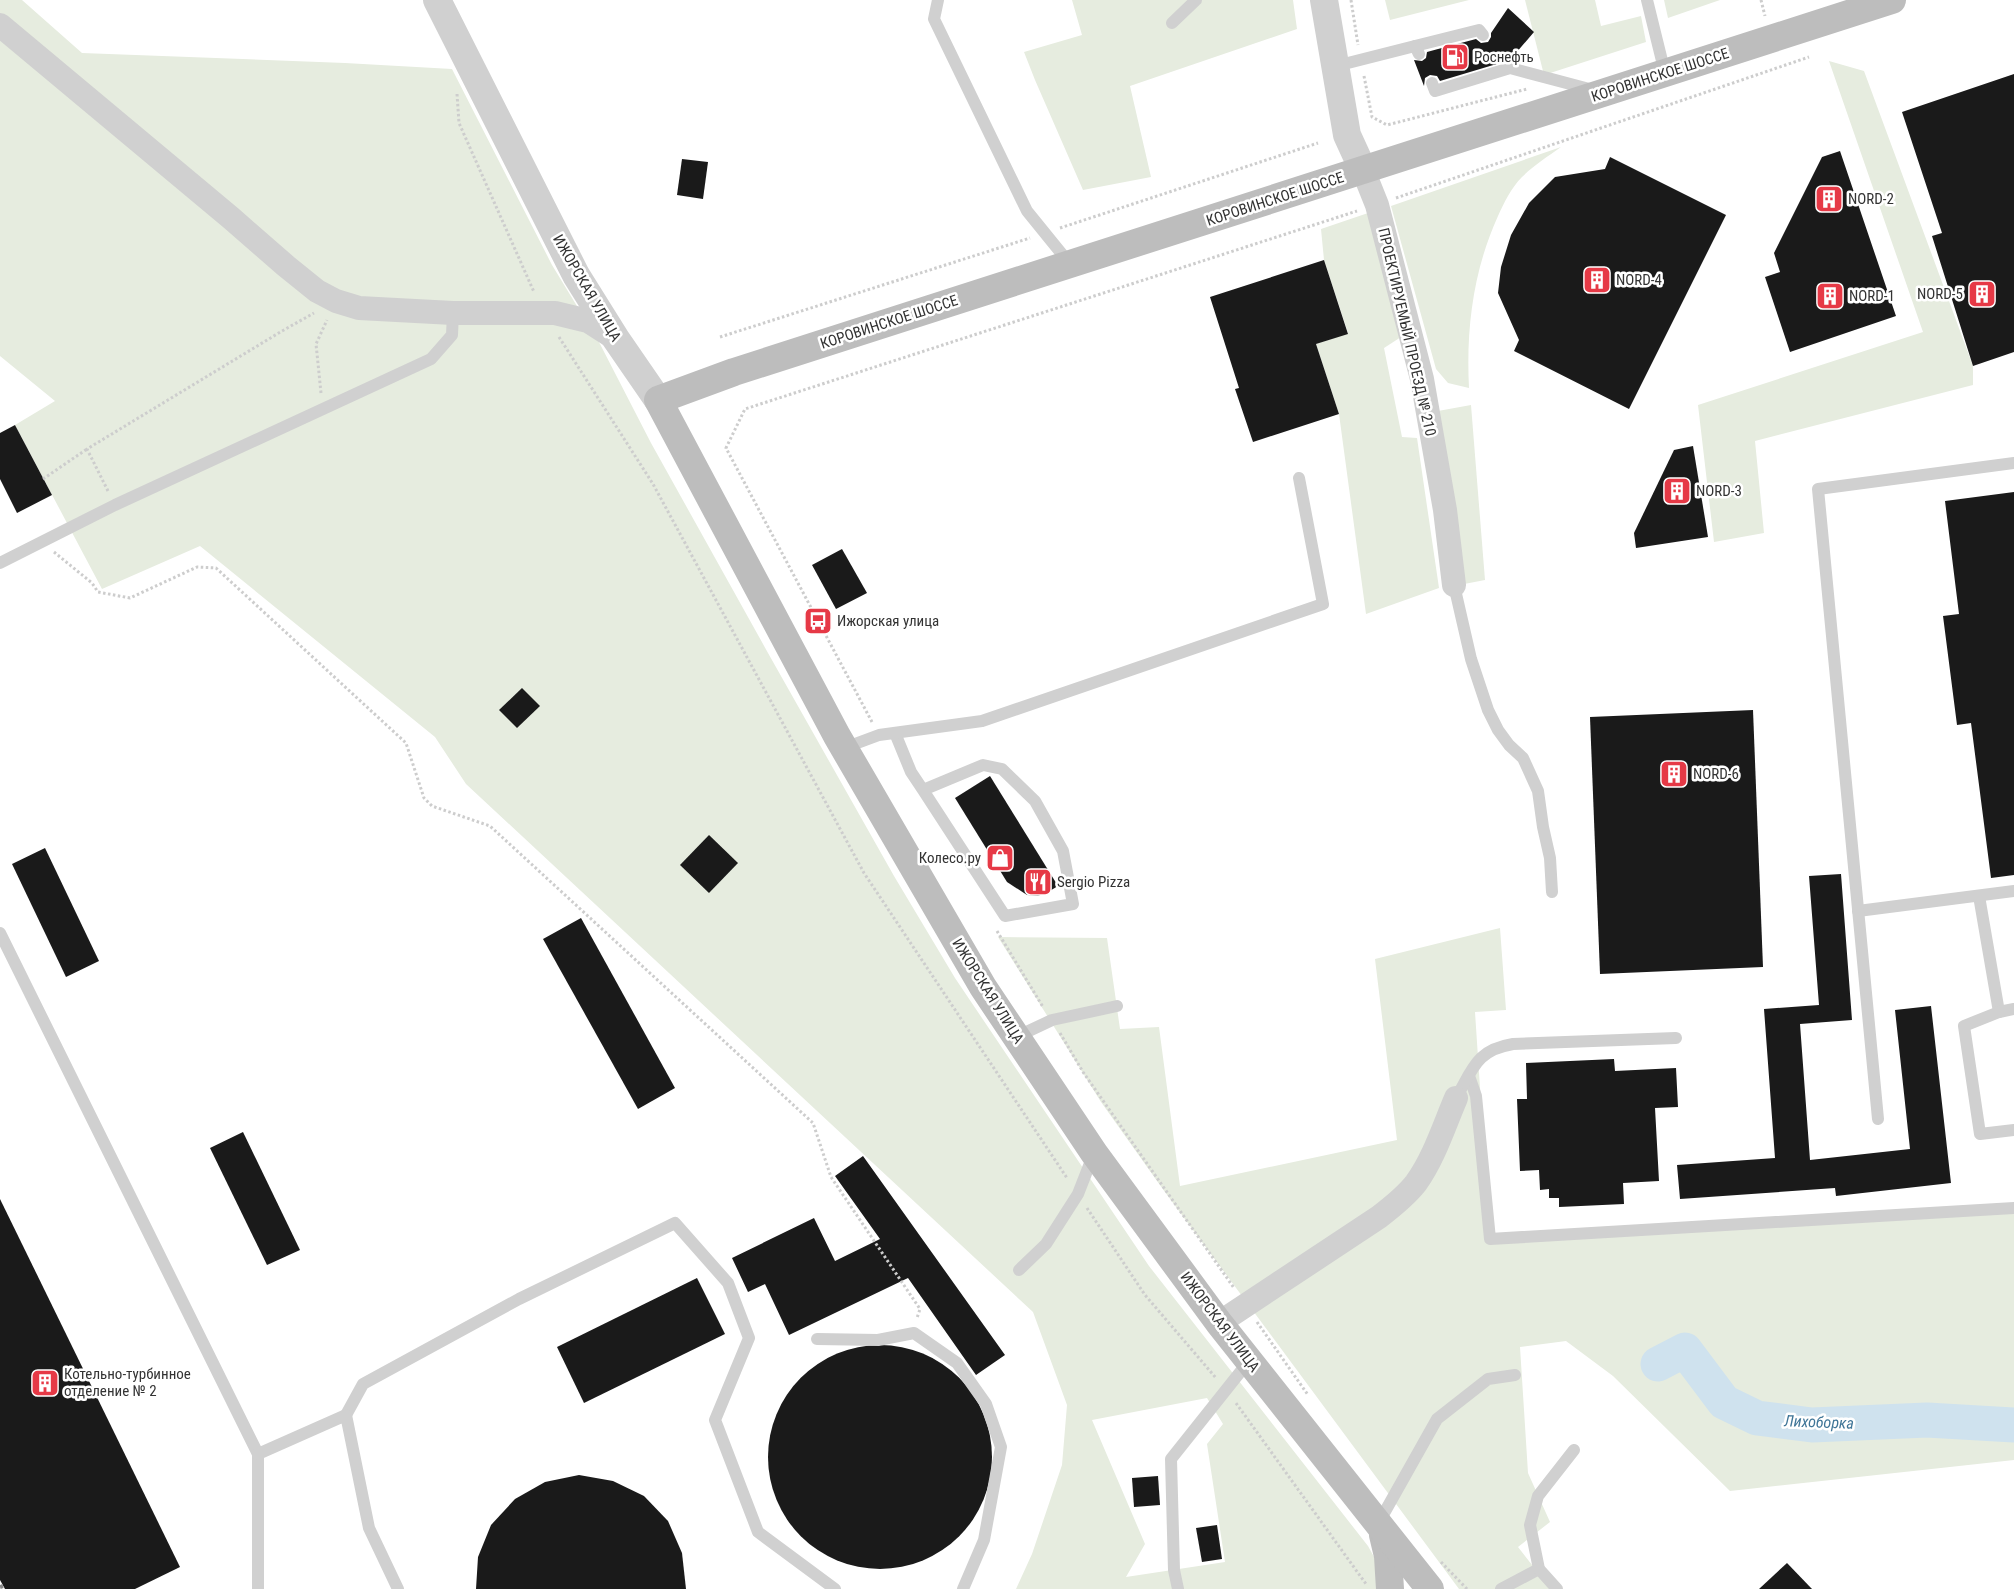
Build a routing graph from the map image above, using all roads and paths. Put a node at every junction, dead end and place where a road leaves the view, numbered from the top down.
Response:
1 (437, 0) edge
2 (938, 0) edge
3 (1196, 0) edge
4 (1324, 0) edge
5 (1647, 0) edge
6 (1761, 0) edge
7 (1892, 0) edge
8 (1765, 16) dead end
9 (1172, 24) dead end
10 (0, 25) edge
11 (1483, 35) dead end
12 (1336, 66) junction
13 (1665, 73) junction
14 (1432, 83) dead end
15 (457, 88) dead end
16 (1603, 93) junction
17 (1318, 143) dead end
18 (1363, 170) junction
19 (1046, 233) junction
20 (1070, 264) junction
21 (336, 301) junction
22 (544, 313) junction
23 (453, 314) junction
24 (720, 337) dead end
25 (616, 339) junction
26 (658, 400) junction
27 (323, 409) junction
28 (87, 449) junction
29 (2014, 463) edge
30 (1299, 478) dead end
31 (44, 479) dead end
32 (653, 484) dead end
33 (114, 505) junction
34 (42, 542) junction
35 (0, 563) edge
36 (1454, 586) joint
37 (895, 732) junction
38 (844, 748) junction
39 (923, 790) junction
40 (2014, 891) edge
41 (1552, 892) dead end
42 (1979, 896) junction
43 (1858, 911) junction
44 (0, 933) edge
45 (1117, 1006) dead end
46 (2014, 1009) edge
47 (1999, 1012) junction
48 (1016, 1037) junction
49 (1676, 1038) dead end
50 (1469, 1076) junction
51 (1456, 1098) joint
52 (1878, 1119) dead end
53 (2014, 1130) edge
54 (1094, 1153) junction
55 (2014, 1208) edge
56 (1019, 1270) dead end
57 (1219, 1323) junction
58 (914, 1333) junction
59 (817, 1339) dead end
60 (1250, 1361) junction
61 (1515, 1375) dead end
62 (346, 1414) junction
63 (1574, 1450) dead end
64 (258, 1454) junction
65 (1378, 1524) junction
66 (1539, 1569) junction
67 (258, 1589) edge
68 (398, 1589) edge
69 (835, 1589) edge
70 (963, 1589) edge
71 (1178, 1589) edge
72 (1390, 1589) edge
73 (1430, 1589) edge
74 (1501, 1589) edge
75 (1557, 1589) edge

1 - 25 street, ИЖОРСКАЯ УЛИЦА
2 - 19 lane
3 - 9 lane
4 - 12 street
5 - 13 lane
6 - 8 path
7 - 13 main road, КОРОВИНСКОЕ ШОССЕ
10 - 21 street
11 - 12 lane
12 - 18 street
13 - 16 main road, КОРОВИНСКОЕ ШОССЕ
14 - 16 lane
15 - 22 path
16 - 18 main road, КОРОВИНСКОЕ ШОССЕ
17 - 19 path
18 - 20 main road, КОРОВИНСКОЕ ШОССЕ
18 - 36 street, ПРОЕКТИРУЕМЫЙ ПРОЕЗД № 210
19 - 20 lane
19 - 24 path
20 - 26 main road, КОРОВИНСКОЕ ШОССЕ
21 - 23 street
21 - 27 path
21 - 28 path
22 - 23 street
22 - 25 street
22 - 32 path
23 - 27 lane
25 - 26 street, ИЖОРСКАЯ УЛИЦА
26 - 38 main road, ИЖОРСКАЯ УЛИЦА
27 - 33 lane
28 - 31 path
28 - 33 path
29 - 43 lane
30 - 37 lane
33 - 34 lane
34 - 35 lane
34 - 58 path
36 - 41 lane
37 - 38 lane
37 - 39 lane
38 - 48 main road, ИЖОРСКАЯ УЛИЦА
39 - 39 lane
40 - 42 lane
42 - 43 lane
42 - 47 lane
43 - 52 lane
44 - 64 lane
45 - 48 lane
46 - 47 lane
47 - 53 lane
48 - 54 main road, ИЖОРСКАЯ УЛИЦА
49 - 50 lane
50 - 51 lane
50 - 55 lane
51 - 57 street
54 - 56 lane
54 - 57 main road, ИЖОРСКАЯ УЛИЦА
57 - 60 main road, ИЖОРСКАЯ УЛИЦА
58 - 59 lane
58 - 70 lane
60 - 65 main road, ИЖОРСКАЯ УЛИЦА
60 - 71 lane
61 - 65 lane
62 - 64 lane
62 - 68 lane
62 - 69 lane
63 - 66 lane
64 - 67 lane
65 - 72 main road
65 - 73 main road, ИЖОРСКАЯ УЛИЦА
66 - 74 lane
66 - 75 lane

